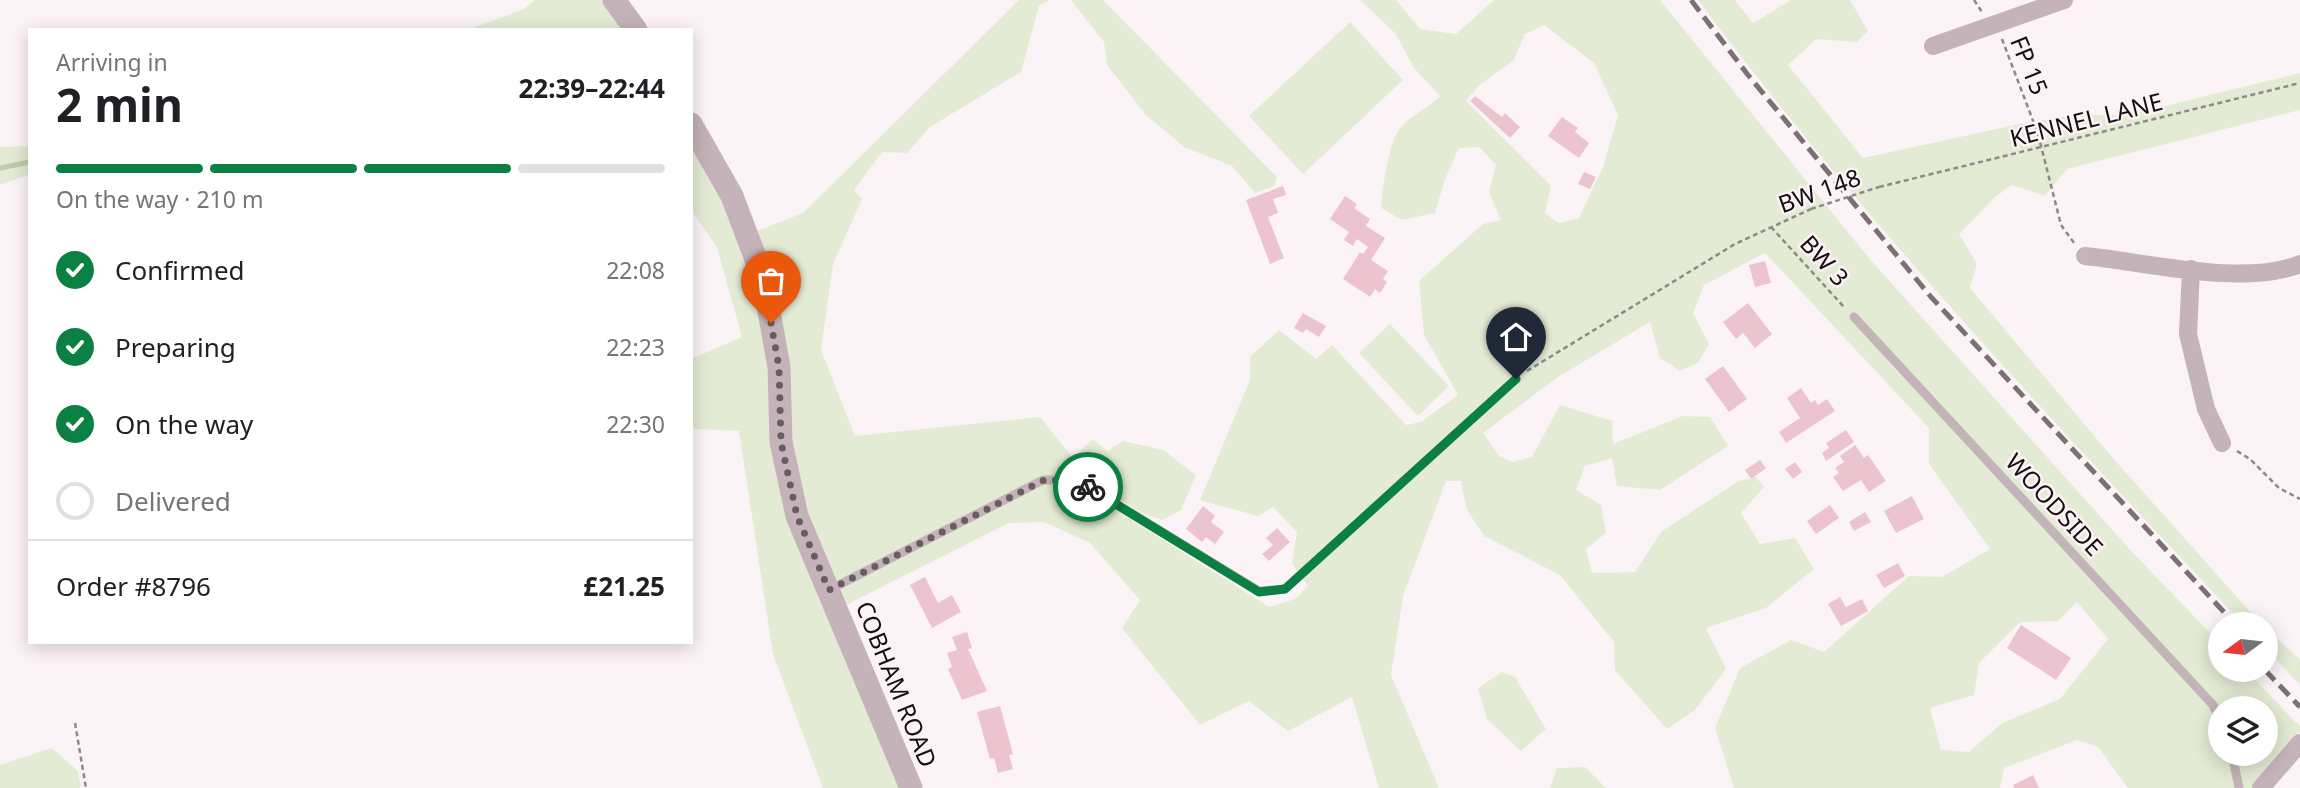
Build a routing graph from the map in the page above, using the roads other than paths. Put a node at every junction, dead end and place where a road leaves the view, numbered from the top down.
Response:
1 (614, 0) edge
2 (2064, 0) edge
3 (635, 28) edge
4 (1933, 46) dead end
5 (693, 128) edge
6 (2085, 256) road end
7 (2300, 264) edge
8 (2191, 269) junction
9 (1854, 317) road end
10 (1516, 379) road end
11 (2222, 443) road end
12 (829, 590) junction
13 (2208, 699) edge
14 (2300, 743) edge
15 (2234, 766) edge
16 (911, 788) edge
17 (2239, 788) edge
18 (2262, 788) edge

1 - 3 street
2 - 4 street
5 - 12 street, COBHAM ROAD
6 - 8 street
7 - 8 street
8 - 11 street
9 - 13 lane, WOODSIDE
10 - 12 lane
12 - 16 street, COBHAM ROAD
14 - 18 street
15 - 17 lane

